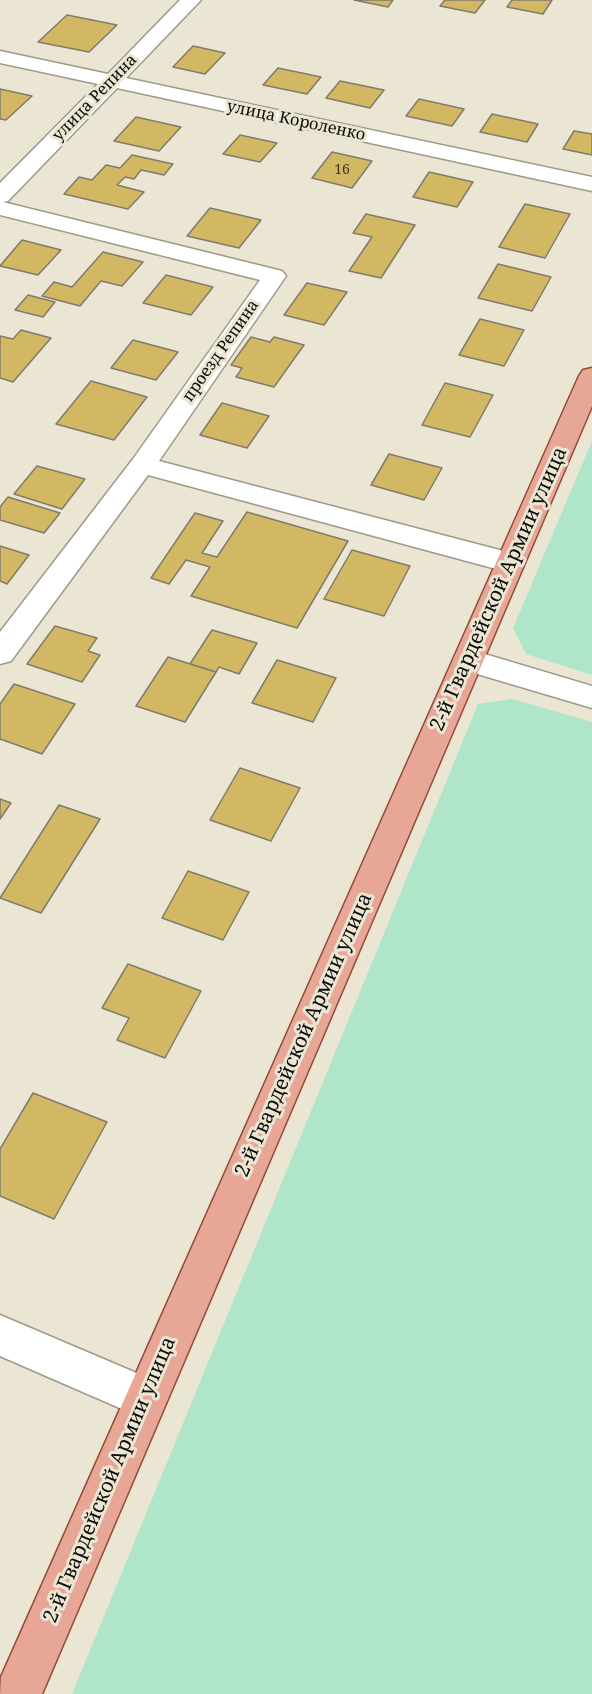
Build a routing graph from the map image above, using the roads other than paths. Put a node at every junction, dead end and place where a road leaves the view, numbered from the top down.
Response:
1 (191, 0) edge
2 (0, 57) edge
3 (111, 82) junction
4 (592, 184) edge
5 (0, 196) edge
6 (0, 208) edge
7 (592, 375) edge
8 (142, 465) junction
9 (511, 563) junction
10 (0, 653) edge
11 (468, 660) junction
12 (592, 697) edge
13 (0, 1335) edge
14 (145, 1398) junction
15 (18, 1694) edge

1 - 3 street, улица Репина
2 - 3 street, улица Короленко
3 - 4 street, улица Короленко
3 - 5 street, улица Репина
6 - 8 street, проезд Репина
7 - 9 main road, 2-й Гвардейской Армии улица
8 - 9 street
8 - 10 street, проезд Репина
9 - 11 main road, 2-й Гвардейской Армии улица
11 - 12 street
11 - 14 main road, 2-й Гвардейской Армии улица
13 - 14 street
14 - 15 main road, 2-й Гвардейской Армии улица

